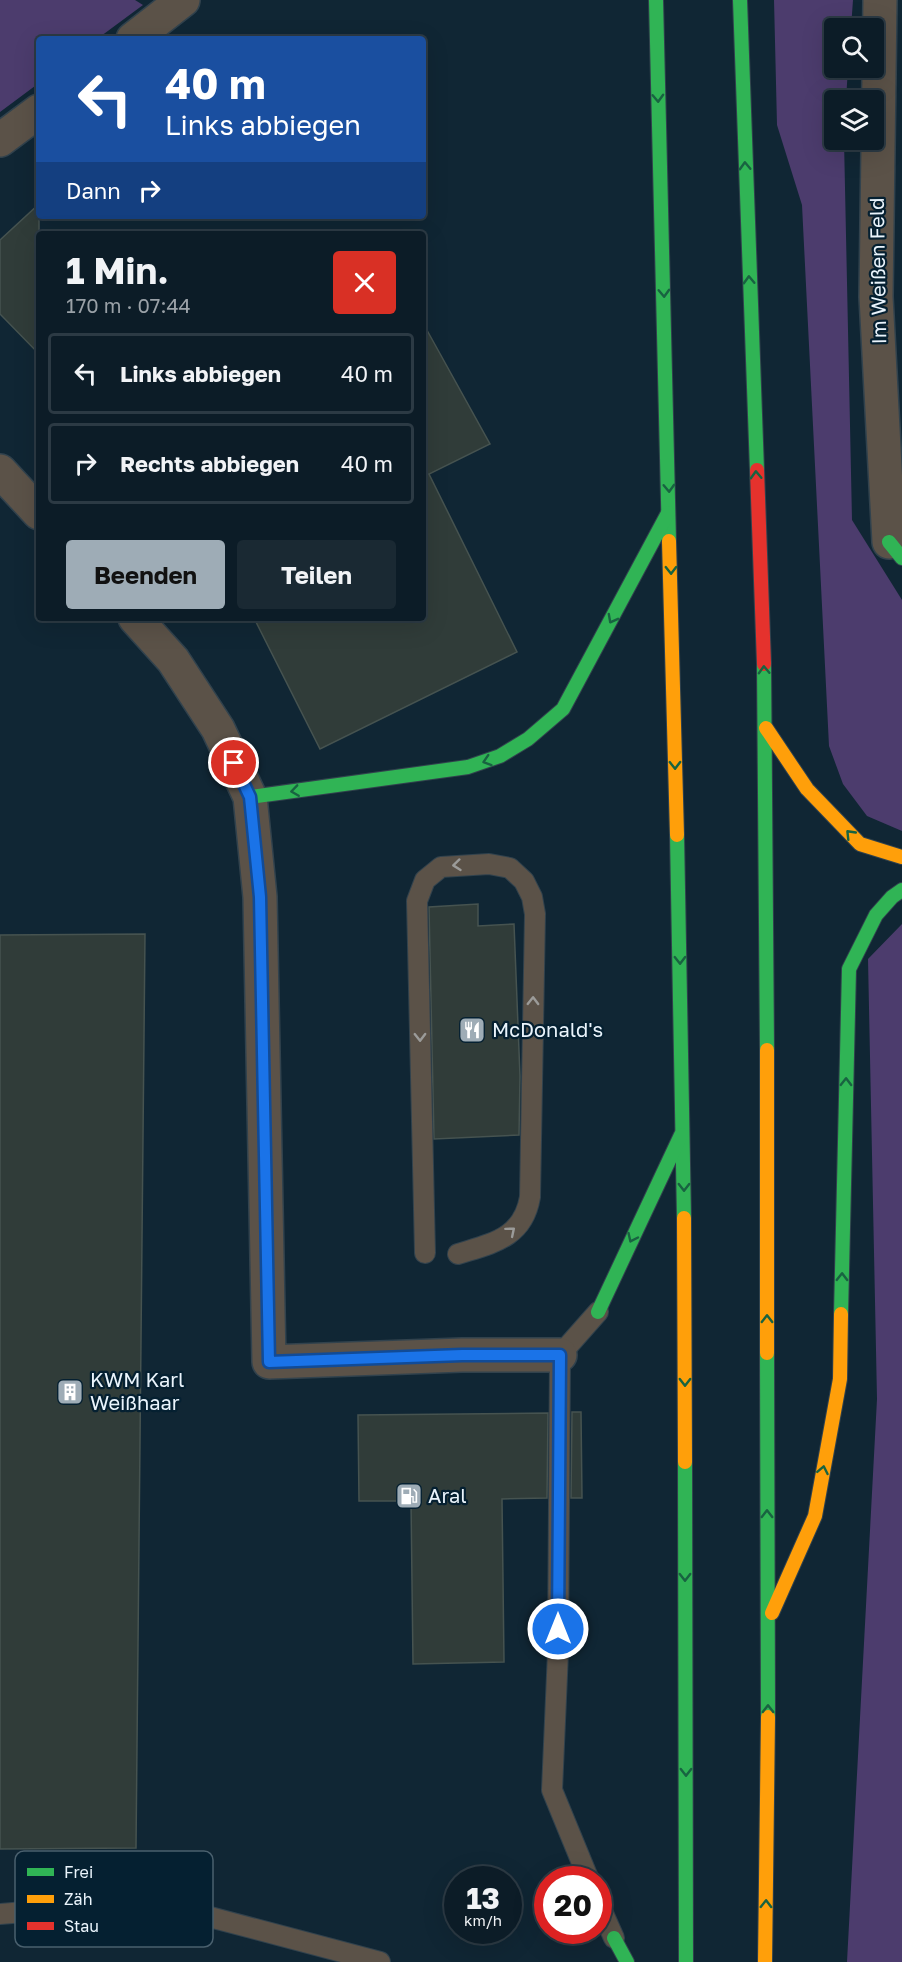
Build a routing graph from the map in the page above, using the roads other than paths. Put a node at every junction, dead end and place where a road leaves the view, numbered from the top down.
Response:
1 (183, 0) edge
2 (656, 0) edge
3 (740, 0) edge
4 (880, 0) edge
5 (137, 36) edge
6 (36, 113) edge
7 (0, 140) edge
8 (0, 471) edge
9 (36, 510) edge
10 (669, 512) junction
11 (895, 550) edge
12 (138, 621) edge
13 (766, 728) junction
14 (250, 797) junction
15 (902, 857) edge
16 (902, 890) edge
17 (684, 1128) junction
18 (425, 1253) dead end
19 (458, 1254) dead end
20 (598, 1312) joint
21 (560, 1355) junction
22 (767, 1623) junction
23 (583, 1866) edge
24 (15, 1913) edge
25 (0, 1914) edge
26 (213, 1918) edge
27 (612, 1934) edge
28 (614, 1938) joint
29 (380, 1962) edge
30 (627, 1962) edge
31 (686, 1962) edge
32 (765, 1962) edge

1 - 5 street
2 -> 10 highway
13 -> 3 highway
4 - 11 street, Im Weißen Feld
6 - 7 street
8 - 9 street
10 -> 14 highway
10 -> 17 highway
12 - 14 street
15 -> 13 highway
22 -> 13 highway
14 - 21 street
22 -> 16 highway
17 -> 20 highway
17 -> 31 highway
19 -> 18 lane
20 - 21 lane
21 - 23 lane
32 -> 22 highway
24 - 25 lane
26 - 29 lane
27 - 28 lane
28 - 30 highway

